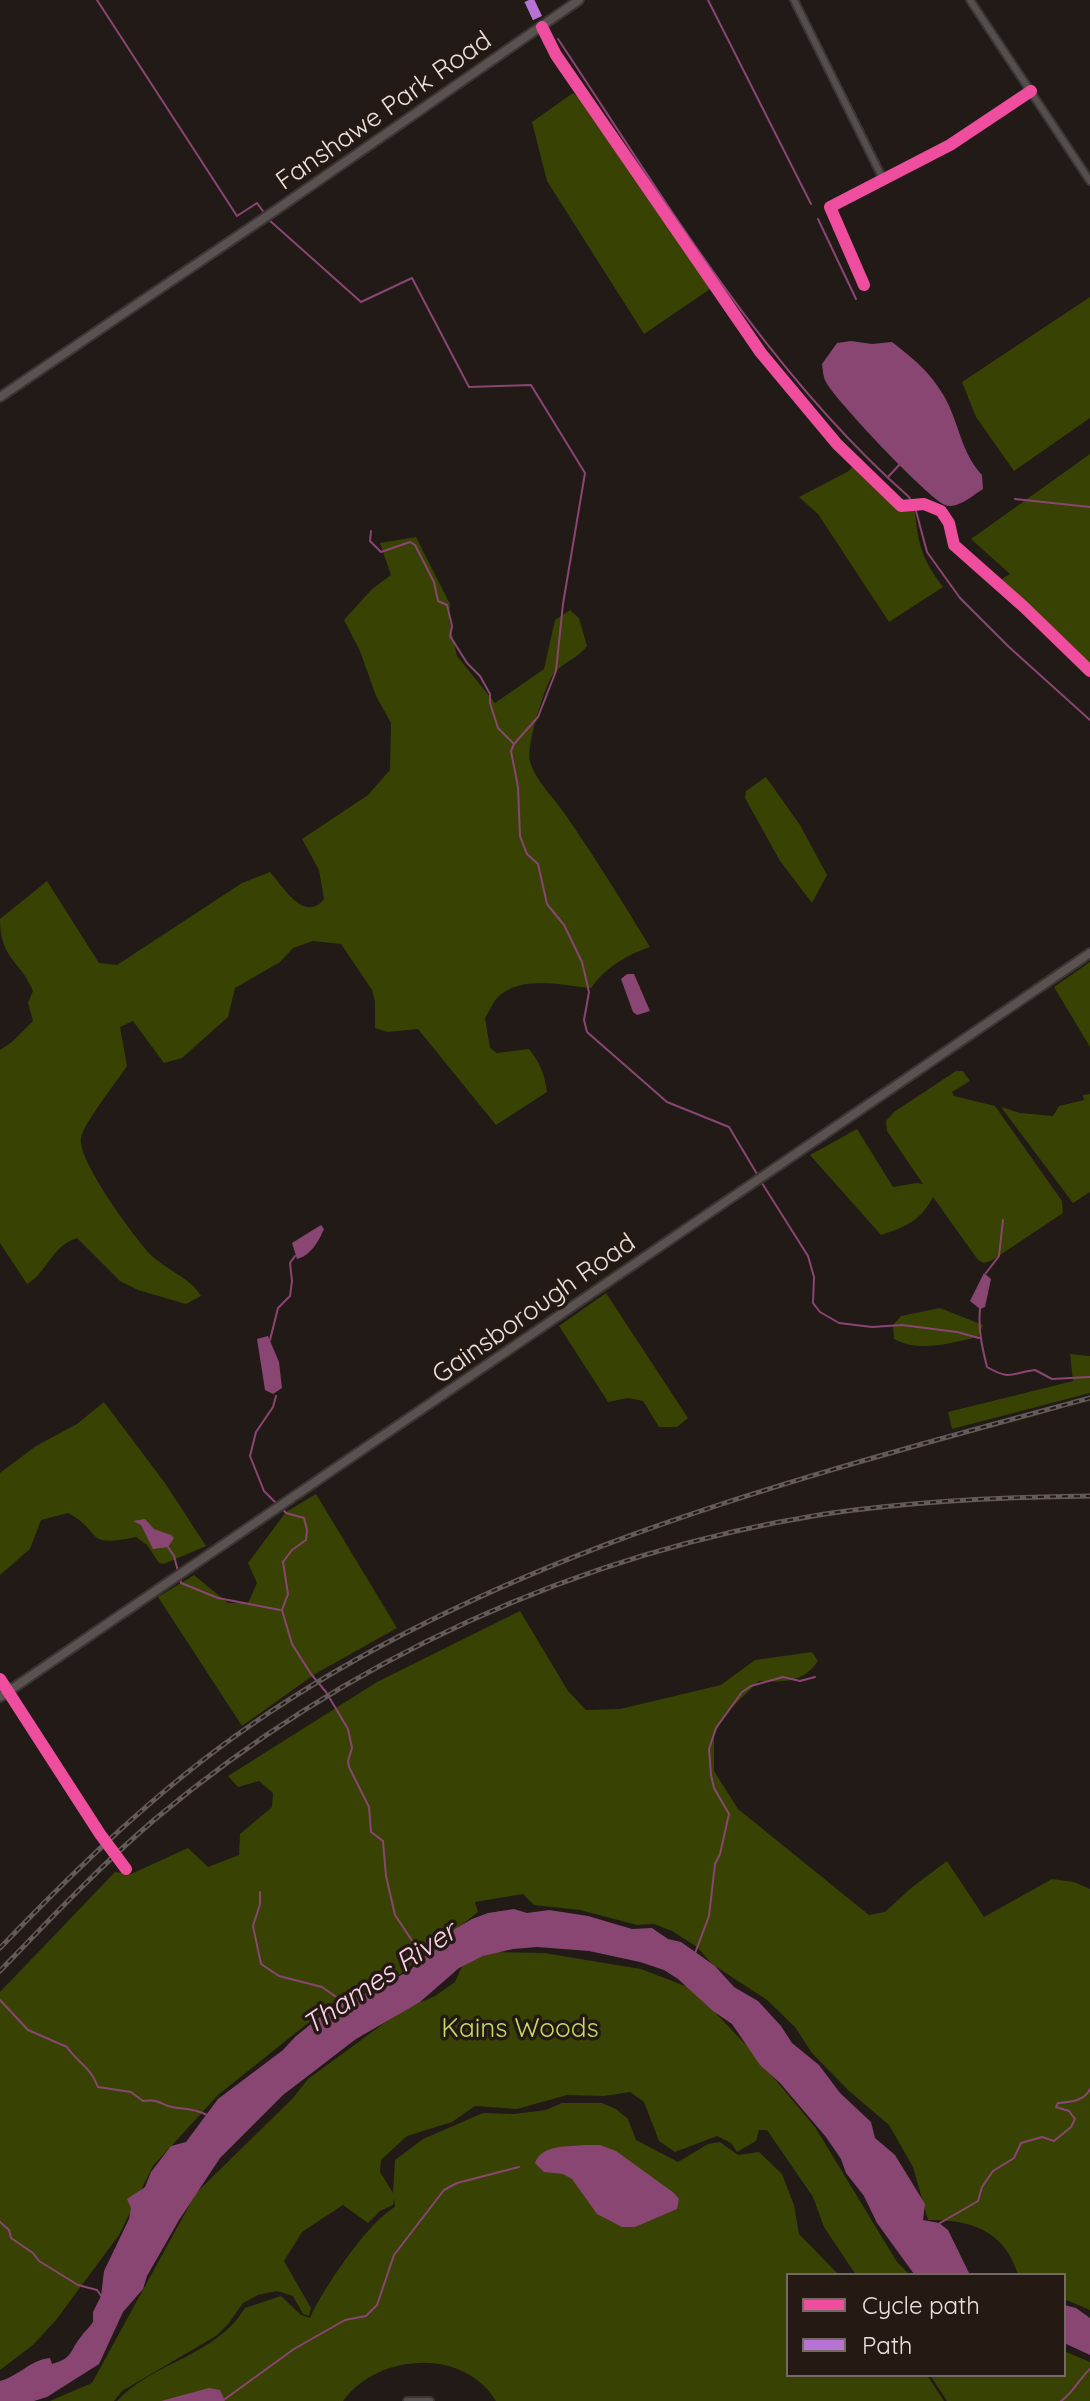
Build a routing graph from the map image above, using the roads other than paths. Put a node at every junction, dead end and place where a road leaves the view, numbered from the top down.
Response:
1 (579, 0) edge
2 (794, 0) edge
3 (970, 0) edge
4 (1031, 91) junction
5 (883, 179) junction
6 (1090, 181) edge
7 (864, 285) dead end
8 (0, 397) edge
9 (1090, 953) edge
10 (0, 1679) edge
11 (4, 1694) edge
12 (126, 1869) dead end
13 (407, 2401) edge
14 (430, 2401) edge

1 - 8 main road, Fanshawe Park Road
2 - 5 street
3 - 4 street
4 - 5 street
4 - 6 street
5 - 7 street
9 - 11 main road, Gainsborough Road
10 - 11 main road
11 - 12 street, bridge
13 - 14 street

